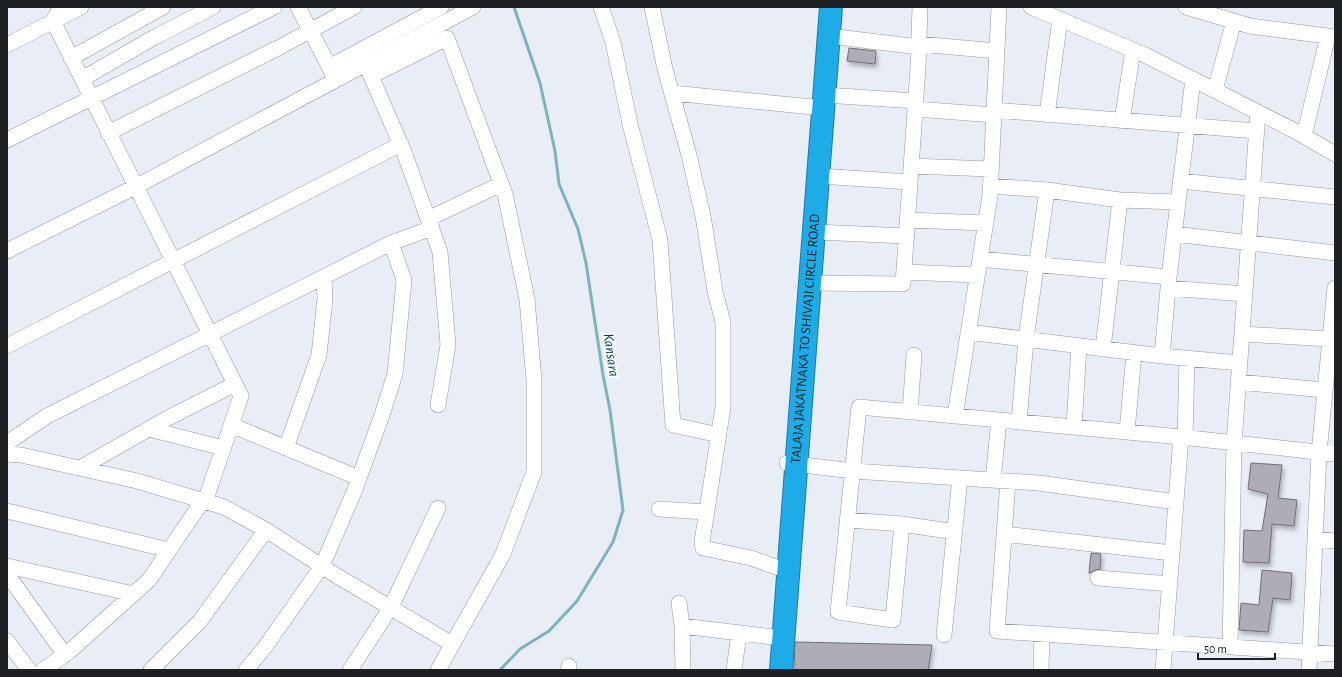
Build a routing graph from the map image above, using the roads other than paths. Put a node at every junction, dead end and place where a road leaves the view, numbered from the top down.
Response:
1 (163, 7) edge
2 (213, 7) edge
3 (274, 7) edge
4 (298, 7) edge
5 (354, 7) edge
6 (441, 7) edge
7 (473, 7) edge
8 (602, 7) edge
9 (652, 7) edge
10 (820, 7) edge
11 (831, 7) edge
12 (920, 7) edge
13 (999, 7) edge
14 (1031, 7) edge
15 (1186, 7) edge
16 (72, 8) edge
17 (1055, 14) edge
18 (53, 21) junction
19 (1234, 21) junction
20 (310, 31) junction
21 (829, 36) junction
22 (1331, 36) edge
23 (7, 45) edge
24 (919, 46) junction
25 (1133, 50) junction
26 (996, 51) junction
27 (71, 58) junction
28 (369, 70) junction
29 (333, 74) junction
30 (82, 79) junction
31 (1193, 79) junction
32 (1215, 90) junction
33 (672, 93) junction
34 (91, 98) junction
35 (819, 101) junction
36 (916, 105) junction
37 (1258, 112) junction
38 (994, 113) junction
39 (1047, 115) junction
40 (1122, 121) junction
41 (1187, 126) junction
42 (1257, 131) junction
43 (108, 133) junction
44 (1304, 136) junction
45 (7, 140) edge
46 (401, 144) junction
47 (1335, 154) edge
48 (911, 166) junction
49 (991, 169) junction
50 (819, 176) junction
51 (1180, 181) junction
52 (910, 182) junction
53 (501, 184) junction
54 (990, 186) junction
55 (135, 187) junction
56 (1253, 189) junction
57 (1047, 190) junction
58 (1335, 198) edge
59 (1120, 200) junction
60 (1178, 202) junction
61 (908, 220) junction
62 (986, 222) junction
63 (430, 224) junction
64 (815, 232) junction
65 (1174, 234) junction
66 (907, 236) junction
67 (391, 243) junction
68 (1249, 243) junction
69 (7, 250) edge
70 (1335, 253) edge
71 (980, 259) junction
72 (173, 262) junction
73 (1037, 265) junction
74 (904, 272) junction
75 (1112, 272) junction
76 (978, 275) junction
77 (324, 277) junction
78 (811, 283) junction
79 (1168, 283) junction
80 (1335, 288) edge
81 (1245, 294) junction
82 (968, 332) junction
83 (1332, 332) edge
84 (209, 334) junction
85 (1242, 334) junction
86 (1026, 339) junction
87 (7, 346) edge
88 (1079, 346) junction
89 (1103, 349) junction
90 (1134, 353) junction
91 (914, 355) dead end
92 (1162, 356) junction
93 (1187, 358) junction
94 (1240, 363) junction
95 (1238, 382) junction
96 (235, 384) junction
97 (1325, 390) junction
98 (438, 405) dead end
99 (910, 412) junction
100 (955, 416) junction
101 (999, 420) junction
102 (1019, 422) junction
103 (231, 425) junction
104 (1074, 427) junction
105 (148, 429) junction
106 (1127, 432) junction
107 (719, 435) junction
108 (1183, 438) junction
109 (7, 443) edge
110 (1234, 444) junction
111 (223, 448) junction
112 (286, 448) junction
113 (1319, 453) junction
114 (7, 454) edge
115 (1335, 454) edge
116 (790, 464) junction
117 (80, 468) junction
118 (853, 471) junction
119 (359, 478) junction
120 (960, 478) junction
121 (1001, 480) junction
122 (203, 500) junction
123 (1176, 502) junction
124 (438, 508) dead end
125 (659, 509) dead end
126 (7, 511) edge
127 (707, 512) junction
128 (848, 520) junction
129 (902, 524) junction
130 (266, 530) junction
131 (955, 532) junction
132 (1004, 534) junction
133 (1315, 539) junction
134 (1335, 541) edge
135 (169, 550) junction
136 (1172, 553) junction
137 (7, 566) edge
138 (322, 566) junction
139 (779, 568) junction
140 (7, 574) edge
141 (1098, 578) dead end
142 (1170, 584) junction
143 (134, 594) junction
144 (679, 603) dead end
145 (391, 607) junction
146 (682, 626) junction
147 (739, 633) junction
148 (1042, 634) junction
149 (944, 635) dead end
150 (773, 637) junction
151 (7, 641) edge
152 (1166, 642) junction
153 (452, 644) junction
154 (1230, 647) junction
155 (1310, 652) junction
156 (65, 654) junction
157 (1335, 654) edge
158 (29, 670) edge
159 (43, 670) edge
160 (151, 670) edge
161 (246, 670) edge
162 (350, 670) edge
163 (438, 670) edge
164 (683, 670) edge
165 (734, 670) edge
166 (771, 670) edge
167 (781, 670) edge
168 (1040, 670) edge
169 (1163, 670) edge
170 (1309, 670) edge

1 - 27 street
2 - 30 street
3 - 34 street
4 - 20 street
5 - 20 street
6 - 29 street
7 - 28 street
8 - 107 street
9 - 33 street
10 - 35 highway, TALAJA JAKATNAKA TO SHIVAJI CIRCLE ROAD
11 - 21 highway, TALAJA JAKATNAKA TO SHIVAJI CIRCLE ROAD
12 - 24 street
13 - 26 street
14 - 17 street
15 - 19 street
16 - 18 street
17 - 25 street
17 - 39 street
18 - 23 street
18 - 27 street
19 - 22 street
19 - 32 street
20 - 29 street
20 - 43 street
21 - 24 street
21 - 35 highway, TALAJA JAKATNAKA TO SHIVAJI CIRCLE ROAD
22 - 44 street
24 - 26 street
24 - 36 street
25 - 31 street
25 - 40 street
26 - 38 street
27 - 30 street
28 - 29 street
28 - 46 street
28 - 53 street
29 - 55 street
30 - 34 street
31 - 32 street
31 - 41 street
32 - 37 street
33 - 35 street
33 - 107 street
34 - 43 street
34 - 45 street
35 - 36 street
35 - 50 highway, TALAJA JAKATNAKA TO SHIVAJI CIRCLE ROAD
35 - 116 highway, TALAJA JAKATNAKA TO SHIVAJI CIRCLE ROAD
36 - 38 street
36 - 48 street
37 - 42 street
37 - 44 street
38 - 39 street
38 - 49 street
39 - 40 street
40 - 41 street
41 - 42 street
41 - 51 street
42 - 56 street
43 - 55 street
44 - 47 street
46 - 63 street
46 - 72 street
48 - 49 street
48 - 52 street
49 - 54 street
50 - 52 street
50 - 64 highway, TALAJA JAKATNAKA TO SHIVAJI CIRCLE ROAD
51 - 56 street
51 - 60 street
52 - 61 street
53 - 63 street
53 - 153 street
54 - 57 street
54 - 62 street
55 - 69 street
55 - 72 street
56 - 58 street
56 - 68 street
57 - 59 street
57 - 73 street
59 - 60 street
59 - 75 street
60 - 65 street
61 - 62 street
61 - 66 street
62 - 71 street
63 - 67 street
63 - 98 street
64 - 66 street
64 - 78 highway, TALAJA JAKATNAKA TO SHIVAJI CIRCLE ROAD
65 - 68 street
65 - 79 street
66 - 74 street
67 - 77 street
67 - 119 street
68 - 70 street
68 - 81 street
71 - 73 street
71 - 76 street
72 - 84 street
72 - 87 street
73 - 75 street
73 - 86 street
74 - 76 street
74 - 78 street
75 - 79 street
75 - 89 street
76 - 82 street
77 - 84 street
77 - 112 street
78 - 116 highway, TALAJA JAKATNAKA TO SHIVAJI CIRCLE ROAD
79 - 81 street
79 - 92 street
80 - 83 street
81 - 85 street
82 - 86 street
82 - 100 street
83 - 85 street
83 - 97 street
84 - 96 street
84 - 109 street
85 - 94 street
86 - 88 street
86 - 102 street
88 - 89 street
88 - 104 street
89 - 90 street
90 - 92 street
90 - 106 street
91 - 99 street
92 - 93 street
93 - 94 street
93 - 108 street
94 - 95 street
95 - 97 street
95 - 110 street
96 - 103 street
96 - 105 street
97 - 113 street
99 - 100 street
99 - 118 street
100 - 101 street
101 - 102 street
101 - 121 street
102 - 104 street
103 - 111 street
103 - 112 street
104 - 106 street
105 - 111 street
105 - 117 street
106 - 108 street
107 - 127 street
108 - 110 street
108 - 123 street
110 - 113 street
110 - 154 street
111 - 122 street
112 - 119 street
113 - 115 street
113 - 133 street
114 - 117 street
116 - 118 street
116 - 139 highway, TALAJA JAKATNAKA TO SHIVAJI CIRCLE ROAD
116 - 167 highway, TALAJA JAKATNAKA TO SHIVAJI CIRCLE ROAD
117 - 122 street
118 - 120 street
118 - 128 street
119 - 138 street
120 - 121 street
120 - 131 street
121 - 123 street
121 - 132 street
122 - 130 street
122 - 135 street
123 - 136 street
124 - 145 street
125 - 127 street
126 - 135 street
127 - 139 street
128 - 129 street
128 - 129 street
129 - 131 street
130 - 138 street
130 - 160 street
131 - 149 street
132 - 136 street
132 - 148 street
133 - 134 street
133 - 155 street
135 - 143 street
136 - 142 street
137 - 143 street
138 - 145 street
138 - 161 street
139 - 150 highway, TALAJA JAKATNAKA TO SHIVAJI CIRCLE ROAD
140 - 156 street
141 - 142 street
142 - 152 street
143 - 156 street
144 - 146 street
145 - 153 street
145 - 162 street
146 - 147 street
146 - 164 street
147 - 150 street
147 - 165 street
148 - 152 street
148 - 168 street
150 - 166 highway, TALAJA JAKATNAKA TO SHIVAJI CIRCLE ROAD
151 - 158 street
152 - 154 street
152 - 169 street
153 - 163 street
154 - 155 street
155 - 157 street
155 - 170 street
156 - 159 street

